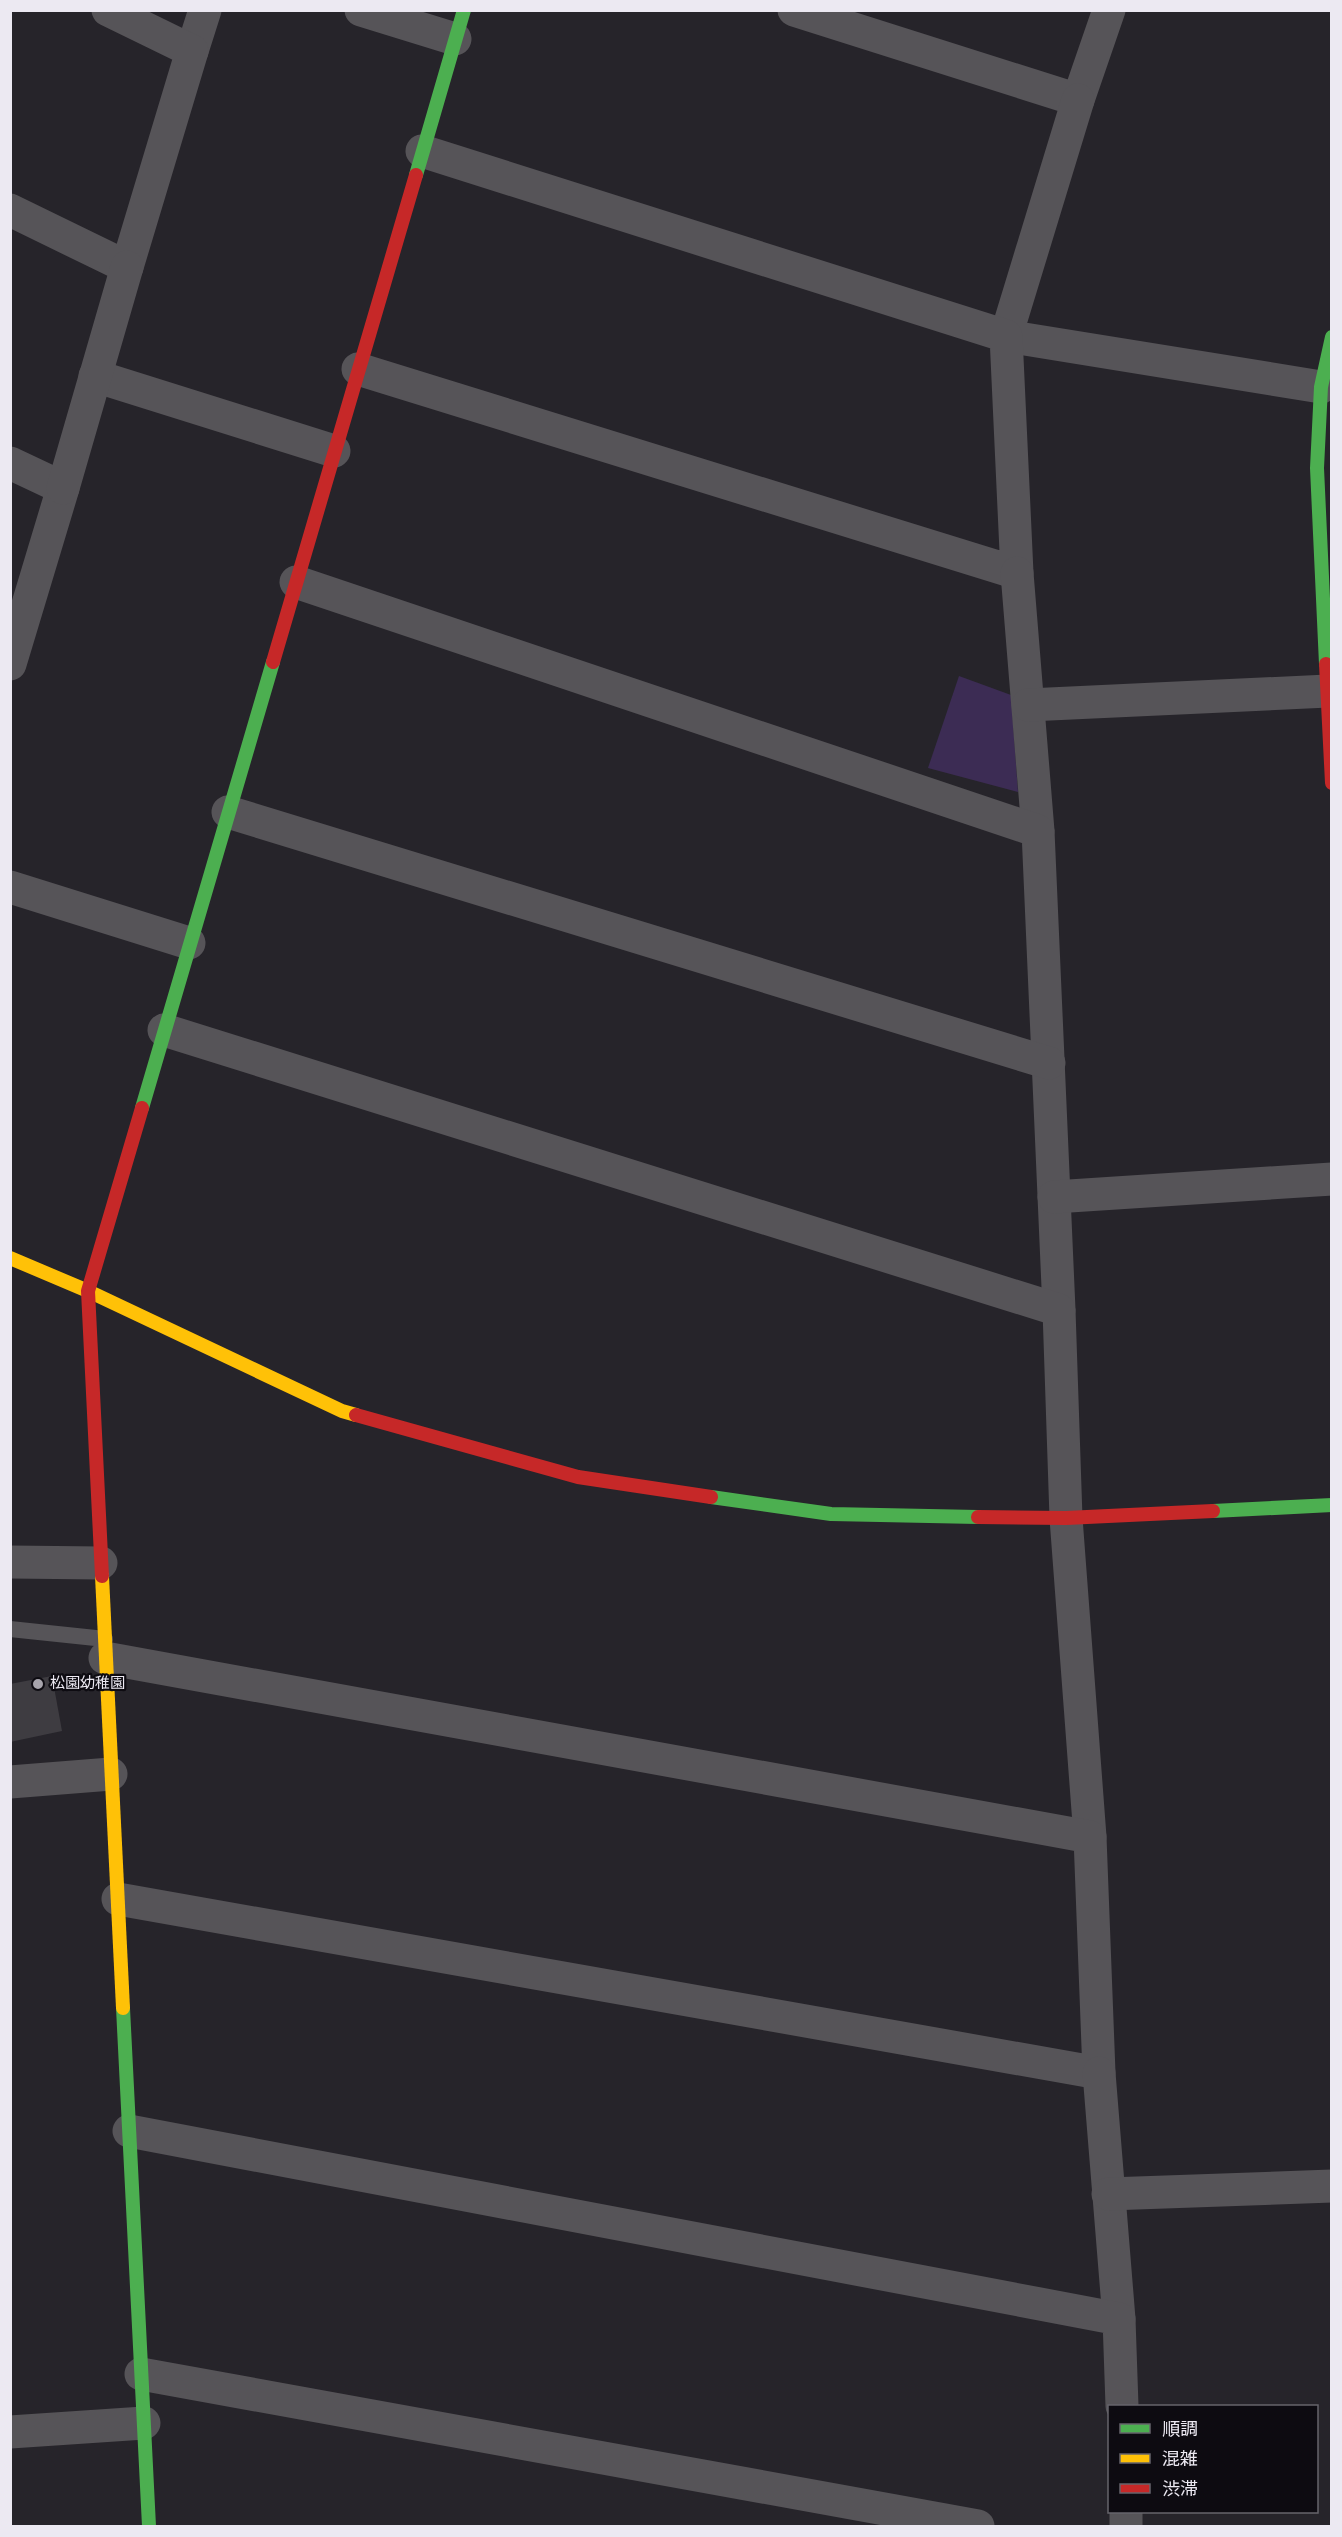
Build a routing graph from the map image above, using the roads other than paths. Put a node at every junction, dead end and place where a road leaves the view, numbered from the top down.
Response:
1 (108, 10) edge
2 (205, 10) edge
3 (361, 10) edge
4 (794, 10) edge
5 (1110, 10) edge
6 (460, 25) edge
7 (192, 51) junction
8 (1078, 100) junction
9 (422, 151) junction
10 (10, 210) edge
11 (127, 267) junction
12 (1006, 336) junction
13 (1332, 338) edge
14 (358, 369) junction
15 (96, 375) junction
16 (1322, 387) junction
17 (334, 451) junction
18 (10, 463) edge
19 (1324, 469) edge
20 (63, 488) junction
21 (1017, 573) junction
22 (296, 582) junction
23 (10, 664) edge
24 (1328, 691) junction
25 (1028, 705) junction
26 (1332, 783) edge
27 (228, 812) junction
28 (1038, 831) junction
29 (10, 887) edge
30 (189, 943) junction
31 (164, 1030) junction
32 (1049, 1063) junction
33 (1332, 1179) edge
34 (1054, 1197) junction
35 (10, 1258) edge
36 (87, 1291) junction
37 (1059, 1310) junction
38 (1332, 1505) edge
39 (1066, 1518) junction
40 (10, 1562) edge
41 (101, 1563) junction
42 (10, 1629) edge
43 (105, 1649) junction
44 (111, 1774) junction
45 (10, 1782) edge
46 (1090, 1837) junction
47 (118, 1899) junction
48 (1099, 2073) junction
49 (129, 2131) junction
50 (1332, 2186) edge
51 (1108, 2194) junction
52 (1119, 2319) junction
53 (141, 2374) junction
54 (1122, 2405) edge
55 (144, 2422) junction
56 (10, 2432) edge
57 (149, 2526) edge
58 (978, 2526) edge

1 - 7 street
2 - 7 street
3 - 6 street
4 - 8 street
5 - 8 street
6 - 9 street
7 - 11 street
8 - 12 street
9 - 12 street
9 - 14 street
10 - 11 street
11 - 15 street
12 - 16 street
12 - 21 street
13 - 16 street
14 - 17 street
14 - 21 street
15 - 17 street
15 - 20 street
16 - 19 street
17 - 22 street
18 - 20 street
19 - 24 street
20 - 23 street
21 - 25 street
22 - 27 street
22 - 28 street
24 - 25 street
24 - 26 street
25 - 28 street
27 - 30 street
27 - 32 street
28 - 32 street
29 - 30 street
30 - 31 street
31 - 36 street
31 - 37 street
32 - 34 street
33 - 34 street
34 - 37 street
35 - 36 street
36 - 39 street
36 - 41 street
37 - 39 street
38 - 39 street
39 - 46 street
40 - 41 street
41 - 43 street
42 - 43 lane
43 - 44 street
43 - 46 street
44 - 45 street
44 - 47 street
46 - 48 street
47 - 48 street
47 - 49 street
48 - 51 street
49 - 52 street
49 - 53 street
50 - 51 street
51 - 52 street
52 - 54 street
53 - 55 street
53 - 58 street
55 - 56 street
55 - 57 street

